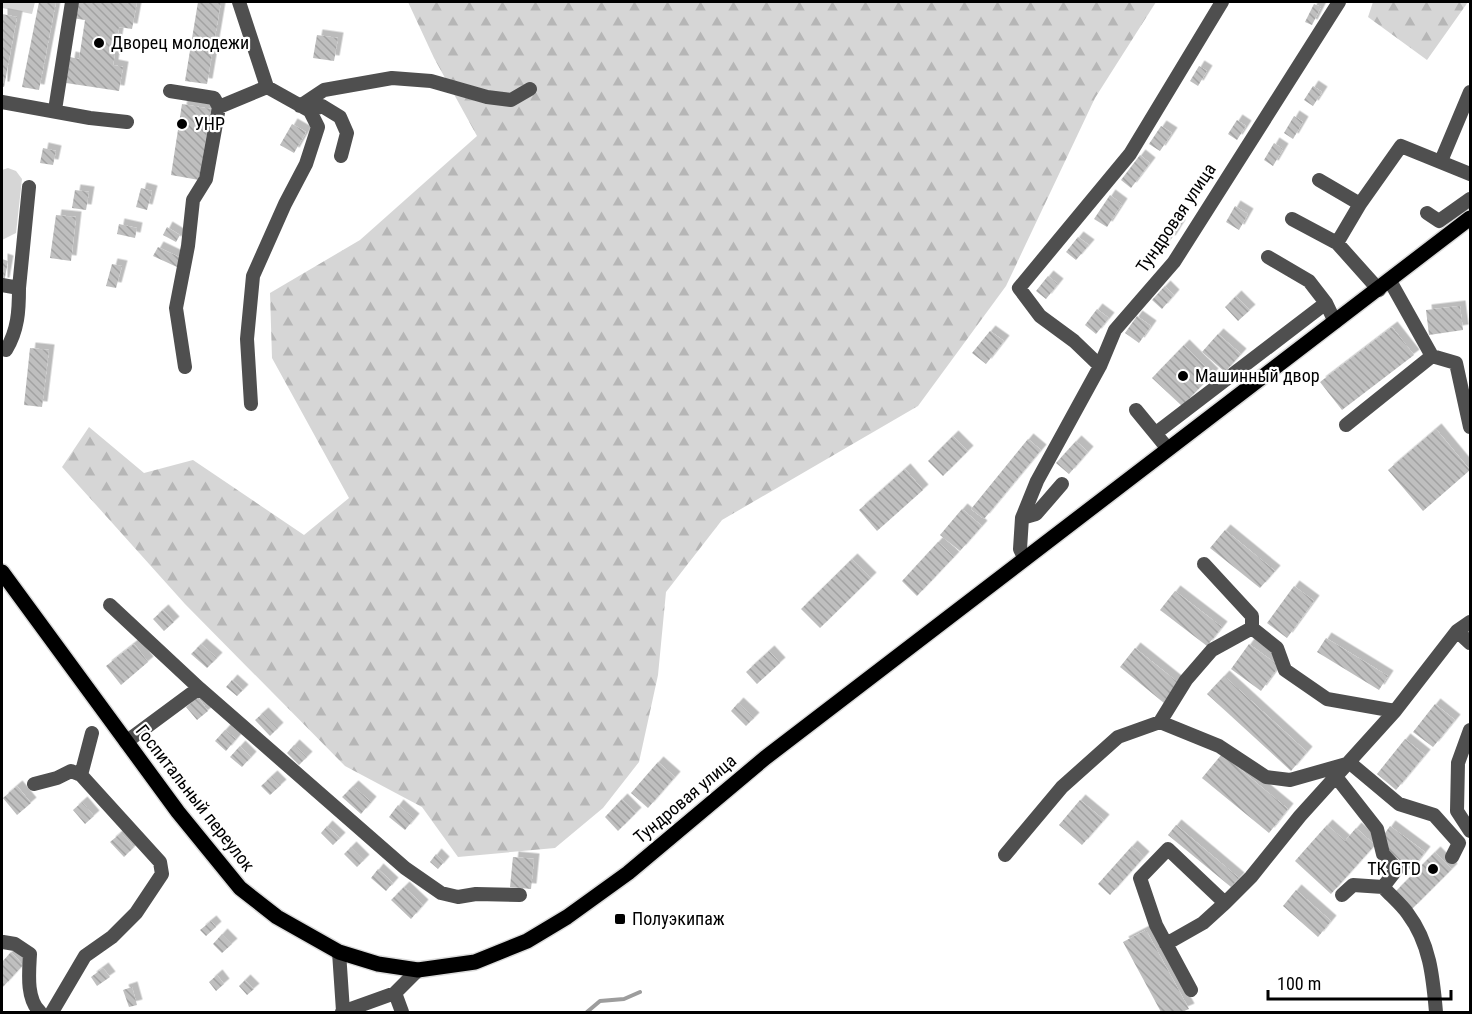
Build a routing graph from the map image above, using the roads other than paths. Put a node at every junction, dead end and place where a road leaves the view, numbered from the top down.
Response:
1 (72, 2) edge
2 (239, 2) edge
3 (1222, 2) edge
4 (1339, 2) edge
5 (267, 87) junction
6 (530, 89) dead end
7 (170, 91) dead end
8 (1470, 92) edge
9 (2, 102) edge
10 (219, 107) junction
11 (305, 109) junction
12 (55, 110) junction
13 (127, 122) dead end
14 (341, 156) dead end
15 (1442, 161) junction
16 (1470, 174) edge
17 (1319, 180) dead end
18 (29, 187) dead end
19 (1470, 199) edge
20 (1360, 204) junction
21 (1427, 213) dead end
22 (1470, 218) edge
23 (1292, 219) dead end
24 (1337, 243) junction
25 (1268, 257) dead end
26 (2, 285) edge
27 (1384, 285) junction
28 (19, 288) junction
29 (1326, 303) junction
30 (1335, 322) junction
31 (6, 350) dead end
32 (1432, 356) junction
33 (1100, 366) junction
34 (185, 367) dead end
35 (251, 404) dead end
36 (1136, 410) dead end
37 (1346, 425) dead end
38 (1470, 427) edge
39 (1156, 433) junction
40 (1168, 449) junction
41 (1062, 484) dead end
42 (1022, 518) junction
43 (1025, 559) junction
44 (1204, 564) dead end
45 (2, 572) edge
46 (110, 604) dead end
47 (1470, 622) edge
48 (1252, 628) junction
49 (1456, 631) junction
50 (1470, 643) edge
51 (199, 688) junction
52 (1395, 711) junction
53 (1160, 722) junction
54 (1470, 730) edge
55 (92, 733) dead end
56 (126, 742) junction
57 (1350, 763) junction
58 (81, 775) junction
59 (1336, 778) junction
60 (34, 784) dead end
61 (1470, 831) edge
62 (1005, 855) dead end
63 (1452, 857) dead end
64 (1383, 887) junction
65 (520, 895) dead end
66 (1342, 895) dead end
67 (1225, 903) junction
68 (2, 943) edge
69 (1166, 944) junction
70 (339, 952) junction
71 (418, 970) junction
72 (1191, 990) dead end
73 (395, 993) junction
74 (40, 1012) edge
75 (52, 1012) edge
76 (343, 1012) edge
77 (402, 1012) edge
78 (1436, 1012) edge

1 - 12 street
2 - 5 street
3 - 33 street
4 - 33 street, Тундровая улица
5 - 10 street
5 - 11 street
6 - 11 street
7 - 10 street
8 - 15 street
9 - 12 street
10 - 34 street
11 - 14 street
11 - 35 street
12 - 13 street
15 - 16 street
15 - 20 street
17 - 20 street
18 - 28 street
19 - 21 street
20 - 24 street
22 - 27 main road, Тундровая улица
23 - 24 street
24 - 27 street
25 - 29 street
26 - 28 street
27 - 30 main road, Тундровая улица
27 - 32 street
28 - 31 street
29 - 30 street
29 - 39 street
30 - 40 main road, Тундровая улица
32 - 37 street
32 - 38 street
33 - 42 street, Тундровая улица
36 - 39 street
39 - 40 street
40 - 43 main road, Тундровая улица
41 - 42 street
42 - 43 street, Тундровая улица
43 - 71 main road, Тундровая улица
44 - 48 street
45 - 56 main road, Госпитальный переулок
46 - 51 street
47 - 49 street
48 - 52 street
48 - 53 street
49 - 50 street
49 - 52 street
51 - 56 street
51 - 65 street
52 - 57 street
53 - 57 street
53 - 62 street
54 - 61 street
55 - 58 street
56 - 70 main road, Госпитальный переулок
57 - 59 street
57 - 63 street
58 - 60 street
58 - 75 street
59 - 64 street
59 - 67 street
64 - 66 street
64 - 78 street
67 - 69 street
67 - 69 street
68 - 74 street
69 - 72 street
70 - 71 main road, Госпитальный переулок
70 - 76 street
71 - 73 street
73 - 76 street
73 - 77 street

